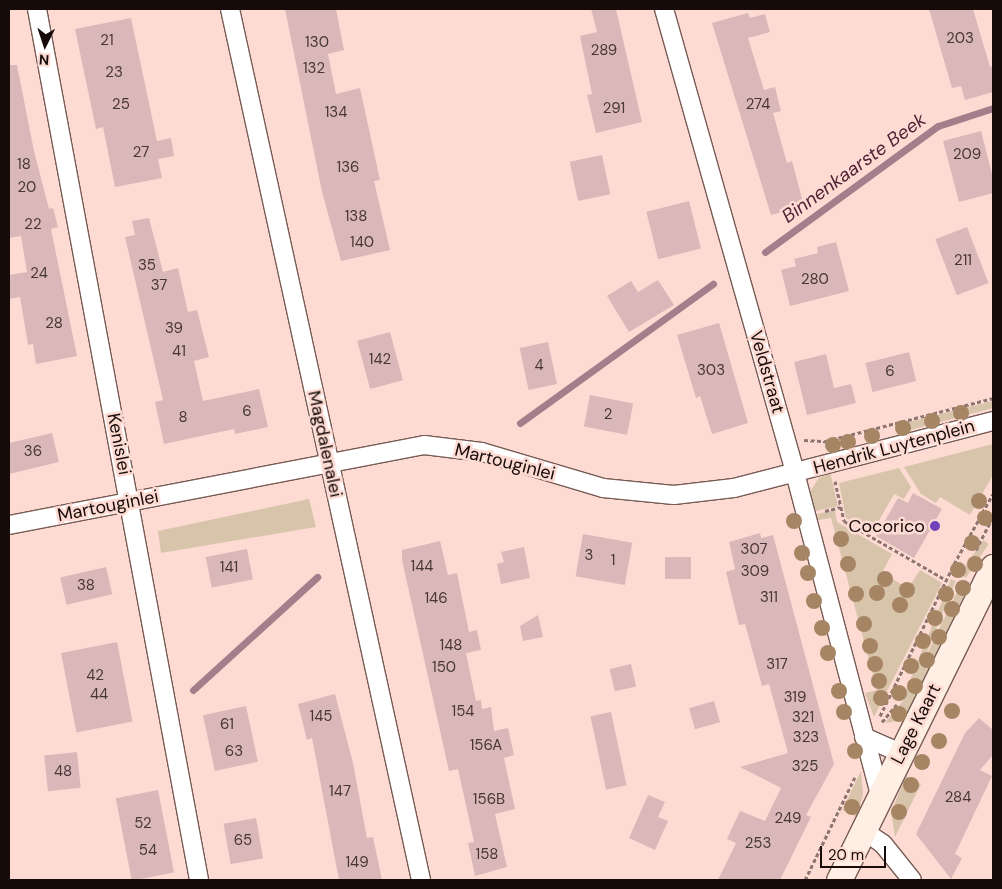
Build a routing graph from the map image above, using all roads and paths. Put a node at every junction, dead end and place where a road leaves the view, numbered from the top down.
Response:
1 (37, 9) edge
2 (230, 9) edge
3 (664, 9) edge
4 (993, 398) edge
5 (993, 421) edge
6 (786, 441) junction
7 (330, 463) junction
8 (795, 473) junction
9 (834, 476) dead end
10 (993, 494) edge
11 (130, 501) junction
12 (9, 525) edge
13 (993, 567) edge
14 (946, 580) junction
15 (866, 745) junction
16 (901, 753) junction
17 (880, 794) junction
18 (863, 830) junction
19 (199, 880) edge
20 (421, 880) edge
21 (805, 880) edge
22 (839, 880) edge
23 (912, 880) edge

1 - 11 street, Kenislei
2 - 7 street, Magdalenalei
3 - 6 street, Veldstraat
4 - 6 path
5 - 8 street, Hendrik Luytenplein
6 - 8 street, Veldstraat
7 - 8 street, Martouginlei
7 - 11 street, Martouginlei
7 - 20 street, Magdalenalei
8 - 15 street, Veldstraat
9 - 14 path
10 - 14 path
11 - 12 street, Martouginlei
11 - 19 street, Kenislei
13 - 16 street, Lage Kaart
14 - 15 path
15 - 16 street
15 - 17 street, Veldstraat
15 - 21 path
16 - 17 street, Lage Kaart
17 - 18 street, Lage Kaart
18 - 22 street, Lage Kaart
18 - 23 street

